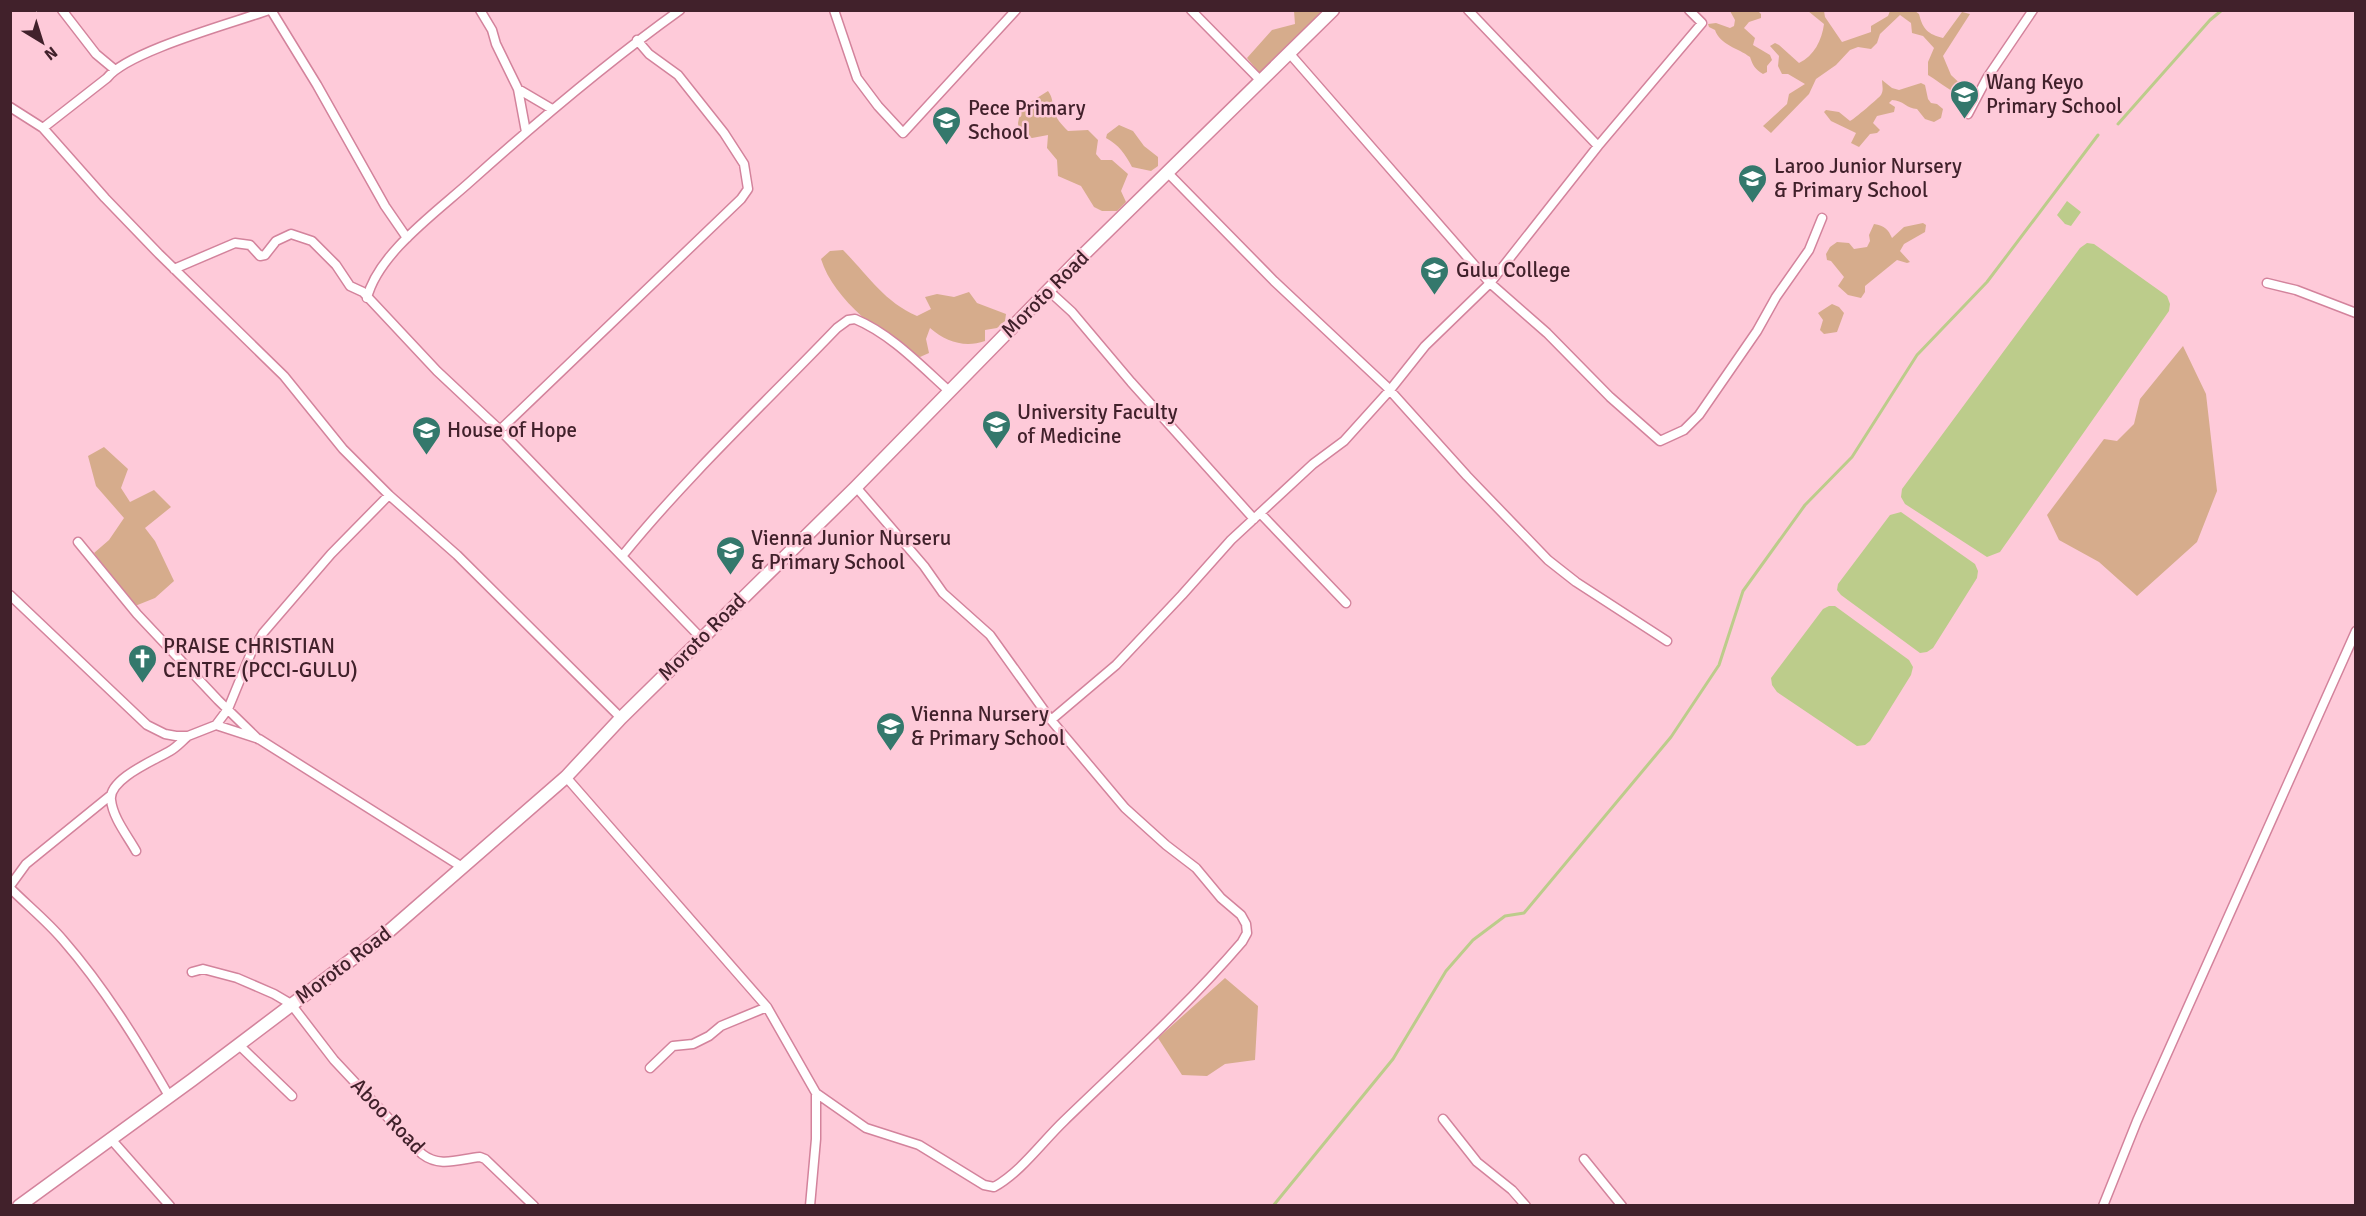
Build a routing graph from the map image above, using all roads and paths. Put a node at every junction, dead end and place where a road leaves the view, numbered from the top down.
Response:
1 (62, 10) edge
2 (270, 10) edge
3 (480, 10) edge
4 (680, 10) edge
5 (834, 10) edge
6 (1016, 10) edge
7 (1191, 10) edge
8 (1334, 10) edge
9 (1468, 10) edge
10 (1689, 10) edge
11 (2033, 10) edge
12 (637, 40) junction
13 (1290, 54) junction
14 (114, 69) junction
15 (1260, 80) junction
16 (518, 89) junction
17 (10, 107) edge
18 (552, 109) junction
19 (1968, 114) dead end
20 (43, 128) junction
21 (526, 132) junction
22 (1598, 146) junction
23 (1167, 172) junction
24 (1822, 218) dead end
25 (407, 238) junction
26 (174, 269) junction
27 (1490, 283) junction
28 (2268, 283) dead end
29 (1049, 291) junction
30 (367, 298) junction
31 (2355, 313) edge
32 (1390, 390) junction
33 (949, 391) junction
34 (500, 430) junction
35 (856, 487) junction
36 (389, 495) junction
37 (1257, 516) junction
38 (78, 542) dead end
39 (623, 555) junction
40 (10, 595) edge
41 (1346, 603) dead end
42 (2355, 631) edge
43 (701, 638) junction
44 (1667, 641) dead end
45 (228, 709) junction
46 (621, 718) junction
47 (1051, 720) junction
48 (216, 725) junction
49 (188, 736) junction
50 (259, 739) junction
51 (566, 777) junction
52 (111, 795) junction
53 (136, 850) dead end
54 (462, 867) junction
55 (10, 887) edge
56 (192, 972) dead end
57 (291, 1004) junction
58 (767, 1007) junction
59 (238, 1044) junction
60 (650, 1068) dead end
61 (816, 1093) junction
62 (169, 1096) junction
63 (292, 1096) dead end
64 (1443, 1119) dead end
65 (110, 1138) junction
66 (1584, 1159) dead end
67 (19, 1206) edge
68 (170, 1206) edge
69 (534, 1206) edge
70 (810, 1206) edge
71 (1526, 1206) edge
72 (1622, 1206) edge
73 (2103, 1206) edge

1 - 14 street
2 - 14 street
2 - 25 street
3 - 16 street
4 - 12 street
5 - 6 street
7 - 15 street
8 - 13 main road, Moroto Road
9 - 22 street
10 - 22 street
11 - 19 street
12 - 18 street
12 - 34 street
13 - 15 main road, Moroto Road
13 - 27 street
14 - 20 street
15 - 23 main road, Moroto Road
16 - 18 street
16 - 21 street
17 - 20 street
18 - 21 street
20 - 26 street
21 - 25 street
22 - 27 street
23 - 29 main road, Moroto Road
23 - 32 street
24 - 27 street
25 - 30 street
26 - 30 street
26 - 36 street
27 - 32 street
28 - 31 street
29 - 33 main road, Moroto Road
29 - 37 street
30 - 34 street
32 - 37 street
32 - 44 street
33 - 35 main road, Moroto Road
33 - 39 street
34 - 39 street
35 - 43 main road, Moroto Road
35 - 47 street
36 - 45 street
36 - 46 street
37 - 41 street
37 - 47 street
38 - 45 street
39 - 43 street
40 - 49 street
42 - 73 street
43 - 46 main road, Moroto Road
45 - 48 street
45 - 50 street
46 - 51 main road, Moroto Road
47 - 61 street
48 - 49 street
48 - 50 street
49 - 52 street
50 - 54 street
51 - 54 main road, Moroto Road
51 - 58 street
52 - 53 street
52 - 55 street
54 - 57 main road, Moroto Road
55 - 62 street
56 - 57 street
57 - 59 main road, Moroto Road
57 - 69 street, Aboo Road
58 - 60 street
58 - 61 street
59 - 62 main road, Moroto Road
59 - 63 street
61 - 70 street
62 - 65 main road, Moroto Road
64 - 71 street
65 - 67 main road, Moroto Road
65 - 68 street
66 - 72 street

